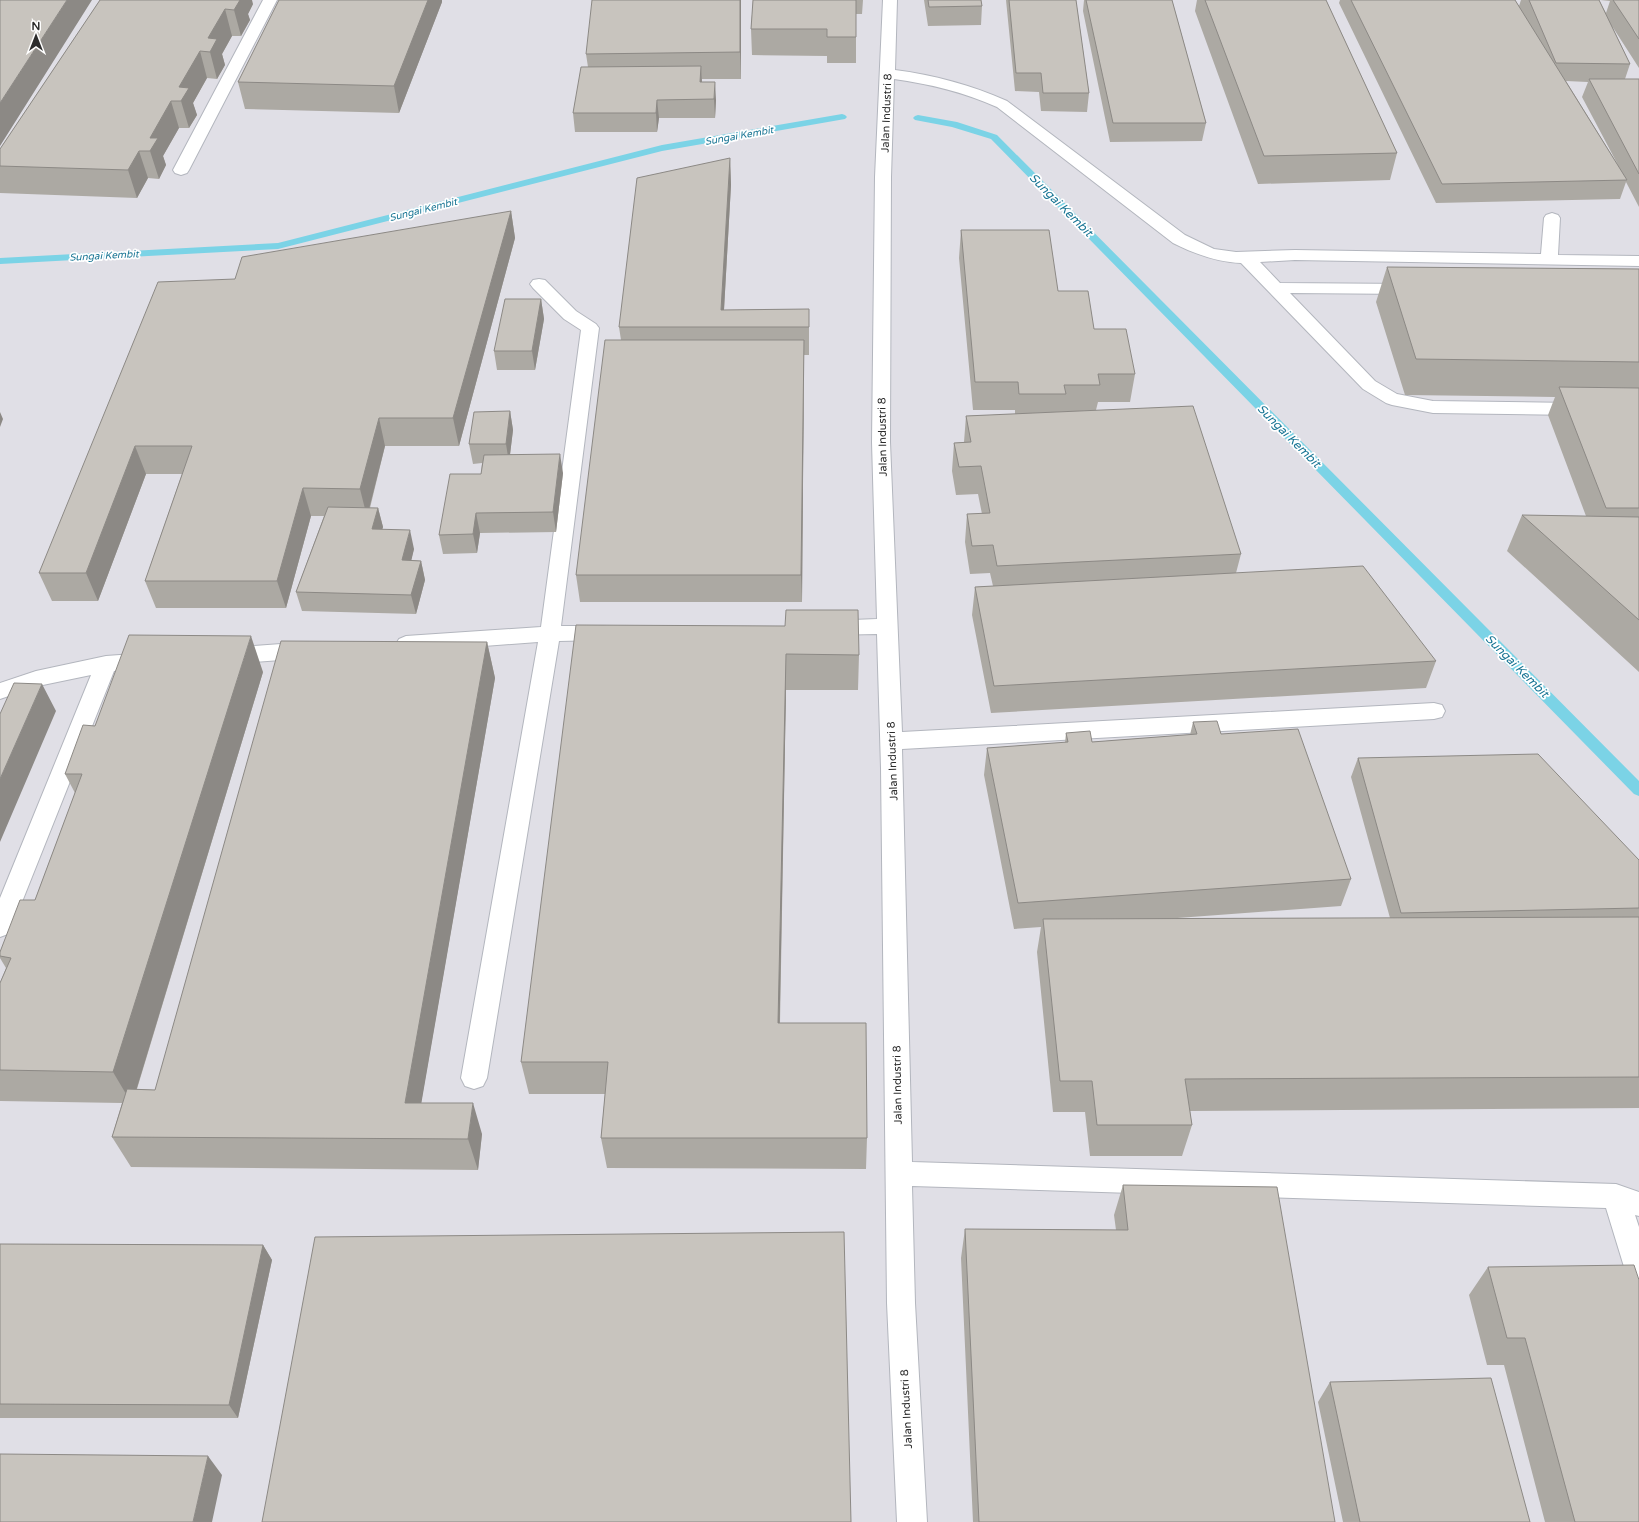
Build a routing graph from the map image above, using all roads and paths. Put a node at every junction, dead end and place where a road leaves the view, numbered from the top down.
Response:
1 (270, 0) edge
2 (890, 0) edge
3 (888, 74) junction
4 (181, 170) dead end
5 (1552, 218) dead end
6 (1247, 258) junction
7 (1549, 259) junction
8 (1639, 261) edge
9 (539, 284) dead end
10 (1275, 288) junction
11 (1426, 289) edge
12 (1639, 410) edge
13 (887, 626) junction
14 (808, 628) edge
15 (620, 633) edge
16 (550, 634) junction
17 (391, 645) edge
18 (328, 649) edge
19 (209, 657) edge
20 (169, 660) edge
21 (106, 664) junction
22 (0, 691) edge
23 (1434, 711) dead end
24 (891, 741) junction
25 (0, 927) edge
26 (474, 1078) dead end
27 (899, 1174) junction
28 (1627, 1200) edge
29 (1639, 1270) edge
30 (912, 1522) edge

1 - 4 street
2 - 3 street, Jalan Industri 8
3 - 6 street
3 - 13 street, Jalan Industri 8
5 - 7 street
6 - 7 street
6 - 10 street
7 - 8 street
9 - 16 street
10 - 11 street
10 - 12 street
13 - 14 street
13 - 24 street, Jalan Industri 8
15 - 16 street
16 - 17 street
16 - 26 street
18 - 19 street
20 - 21 street
21 - 22 street
21 - 25 street
23 - 24 street
24 - 27 street, Jalan Industri 8
27 - 28 street
27 - 30 street, Jalan Industri 8
28 - 29 street

